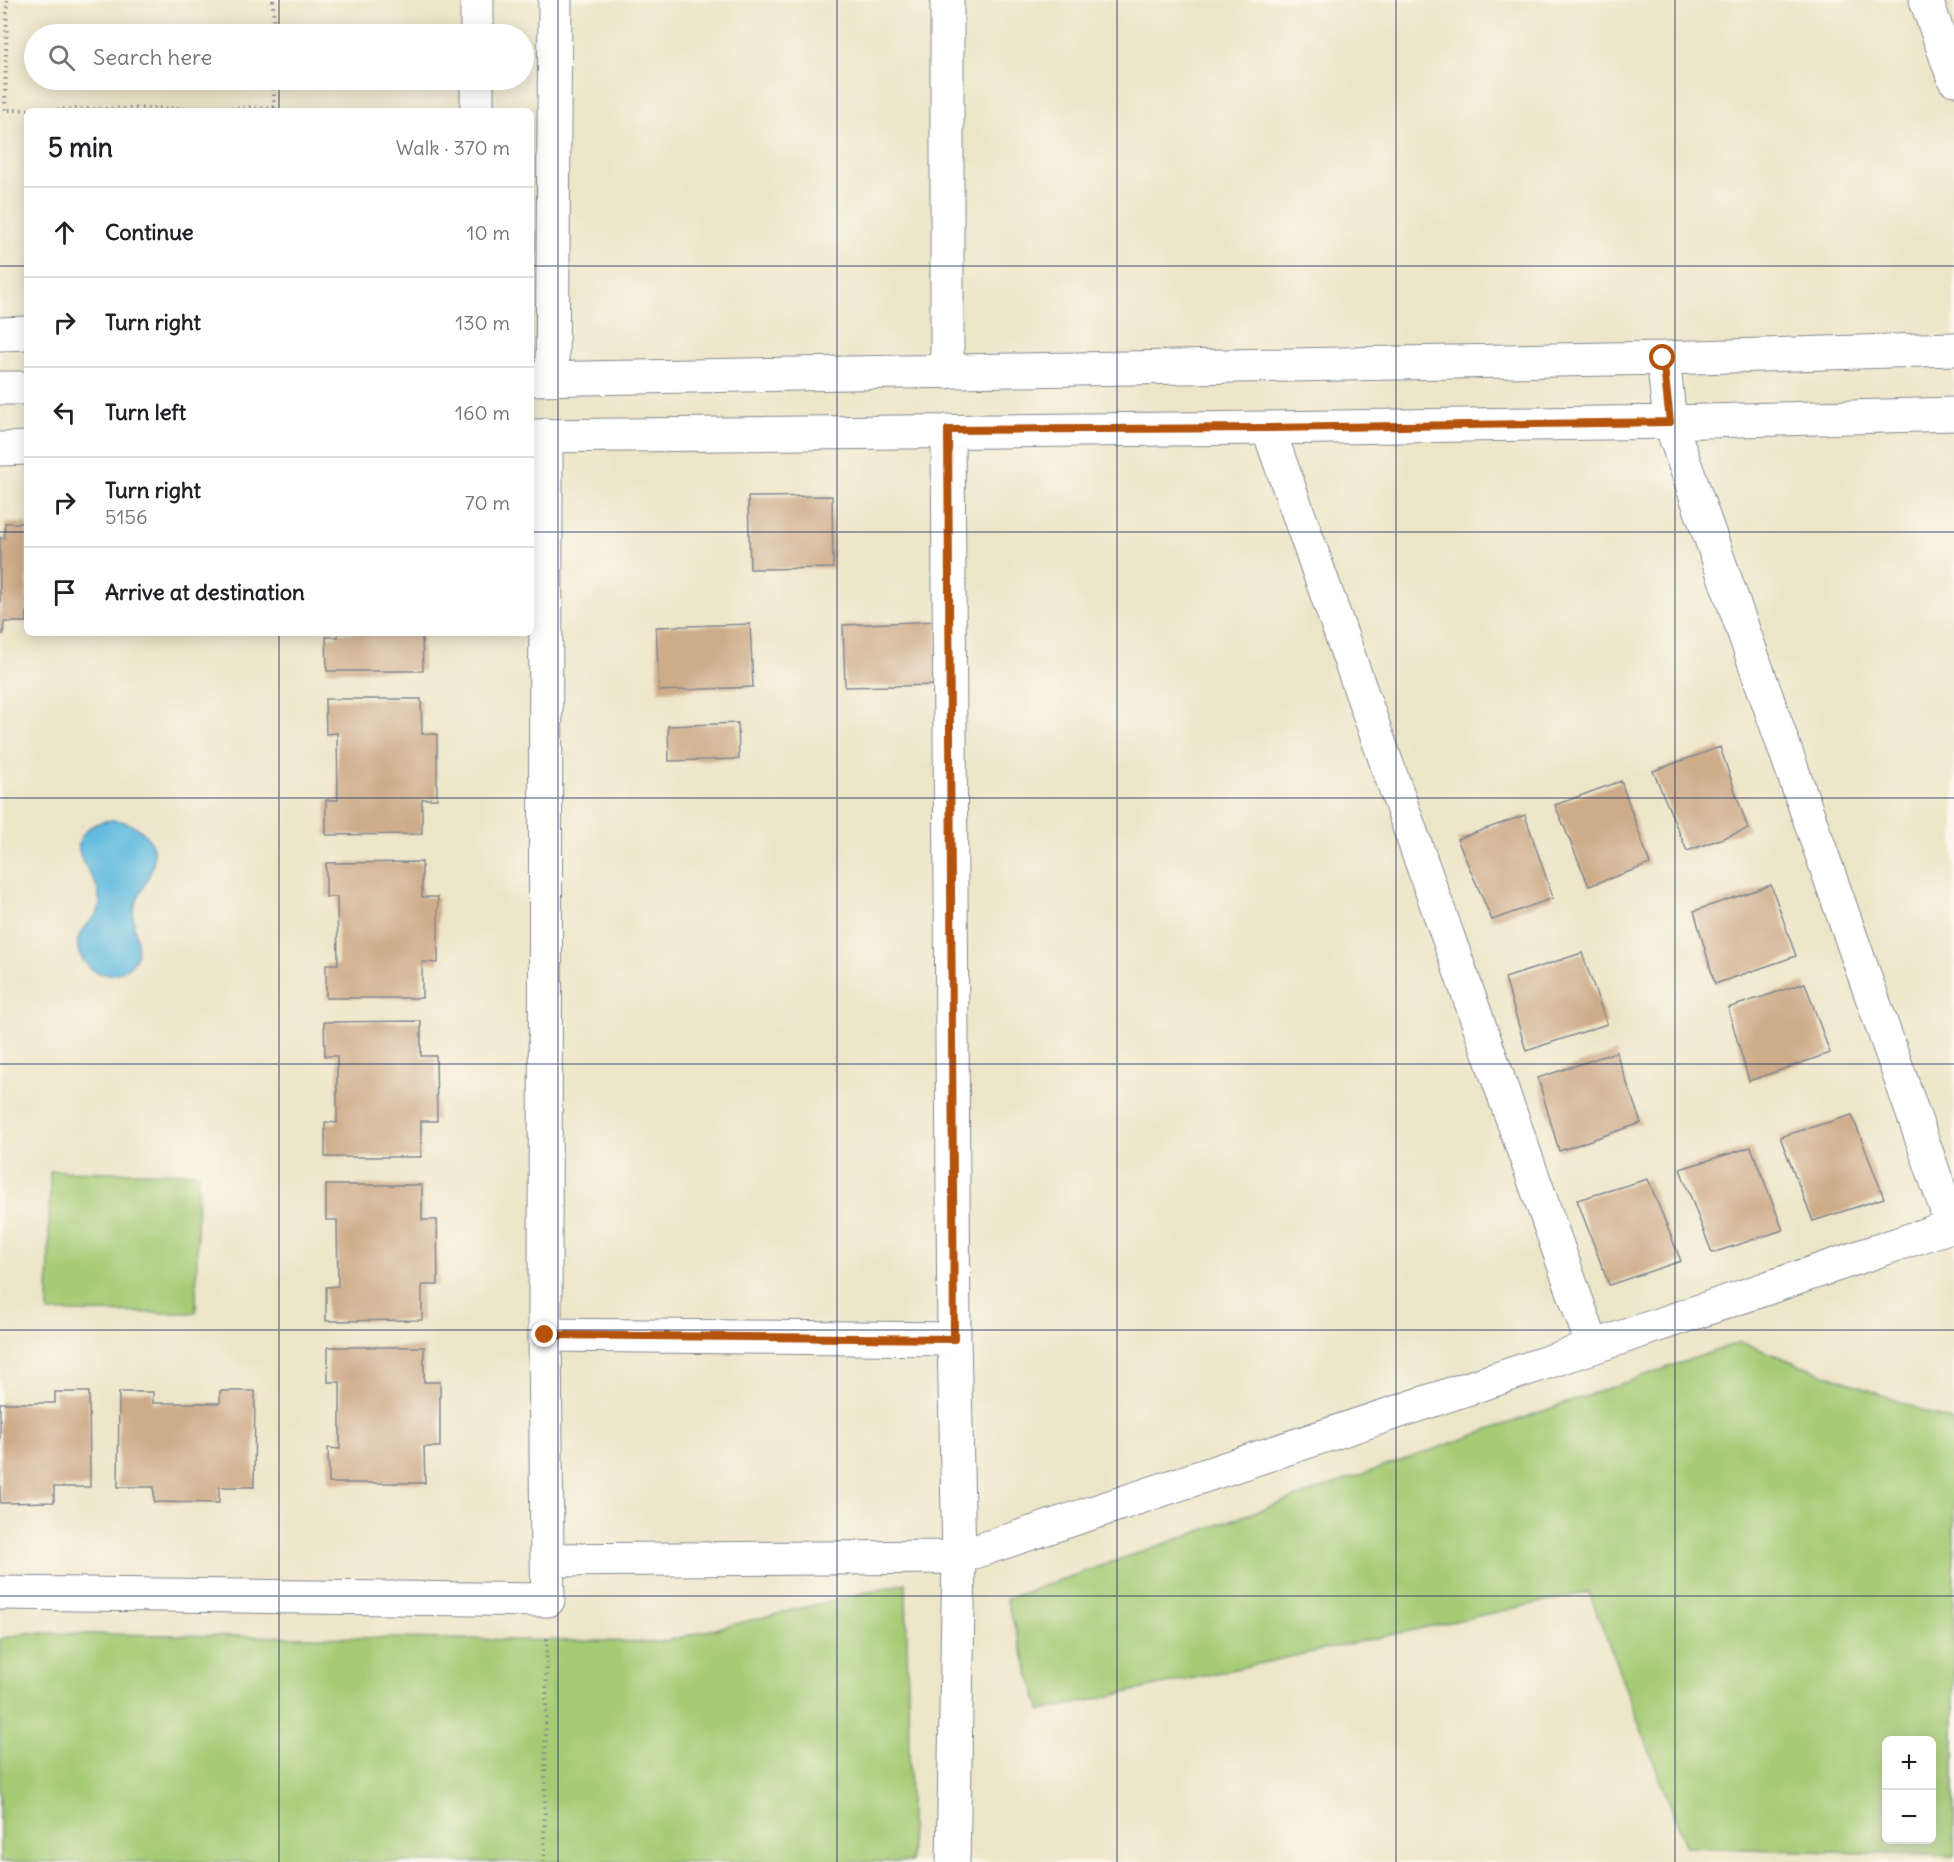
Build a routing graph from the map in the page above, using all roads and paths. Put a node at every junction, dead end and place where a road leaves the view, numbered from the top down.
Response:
1 (7, 0) edge
2 (273, 0) edge
3 (477, 0) edge
4 (555, 0) edge
5 (947, 0) edge
6 (1926, 0) edge
7 (274, 24) edge
8 (477, 24) edge
9 (1954, 79) edge
10 (274, 90) edge
11 (477, 90) edge
12 (184, 108) edge
13 (477, 108) edge
14 (24, 110) edge
15 (24, 333) edge
16 (0, 334) edge
17 (1954, 349) edge
18 (1663, 358) junction
19 (947, 372) junction
20 (541, 378) edge
21 (0, 388) edge
22 (24, 388) edge
23 (1954, 414) edge
24 (1670, 422) junction
25 (1268, 428) junction
26 (948, 430) junction
27 (538, 435) edge
28 (24, 448) edge
29 (0, 449) edge
30 (1953, 1225) edge
31 (545, 1335) junction
32 (954, 1339) junction
33 (1593, 1347) junction
34 (959, 1557) junction
35 (547, 1560) junction
36 (0, 1593) edge
37 (548, 1600) junction
38 (544, 1862) edge
39 (953, 1862) edge

1 - 14 path
2 - 7 path
3 - 8 street
4 - 20 street
5 - 19 street
6 - 9 street
10 - 12 path
11 - 13 street
15 - 16 street
17 - 18 street
18 - 19 street
18 - 24 street
19 - 20 street
21 - 22 street
23 - 24 street
24 - 25 street
24 - 30 street
25 - 26 street
25 - 33 street
26 - 27 street
26 - 32 street
27 - 31 street
28 - 29 street
30 - 33 street
31 - 32 street
31 - 35 street
32 - 34 street
33 - 34 street
34 - 35 street
34 - 39 street
35 - 37 street
36 - 37 street
37 - 38 path

